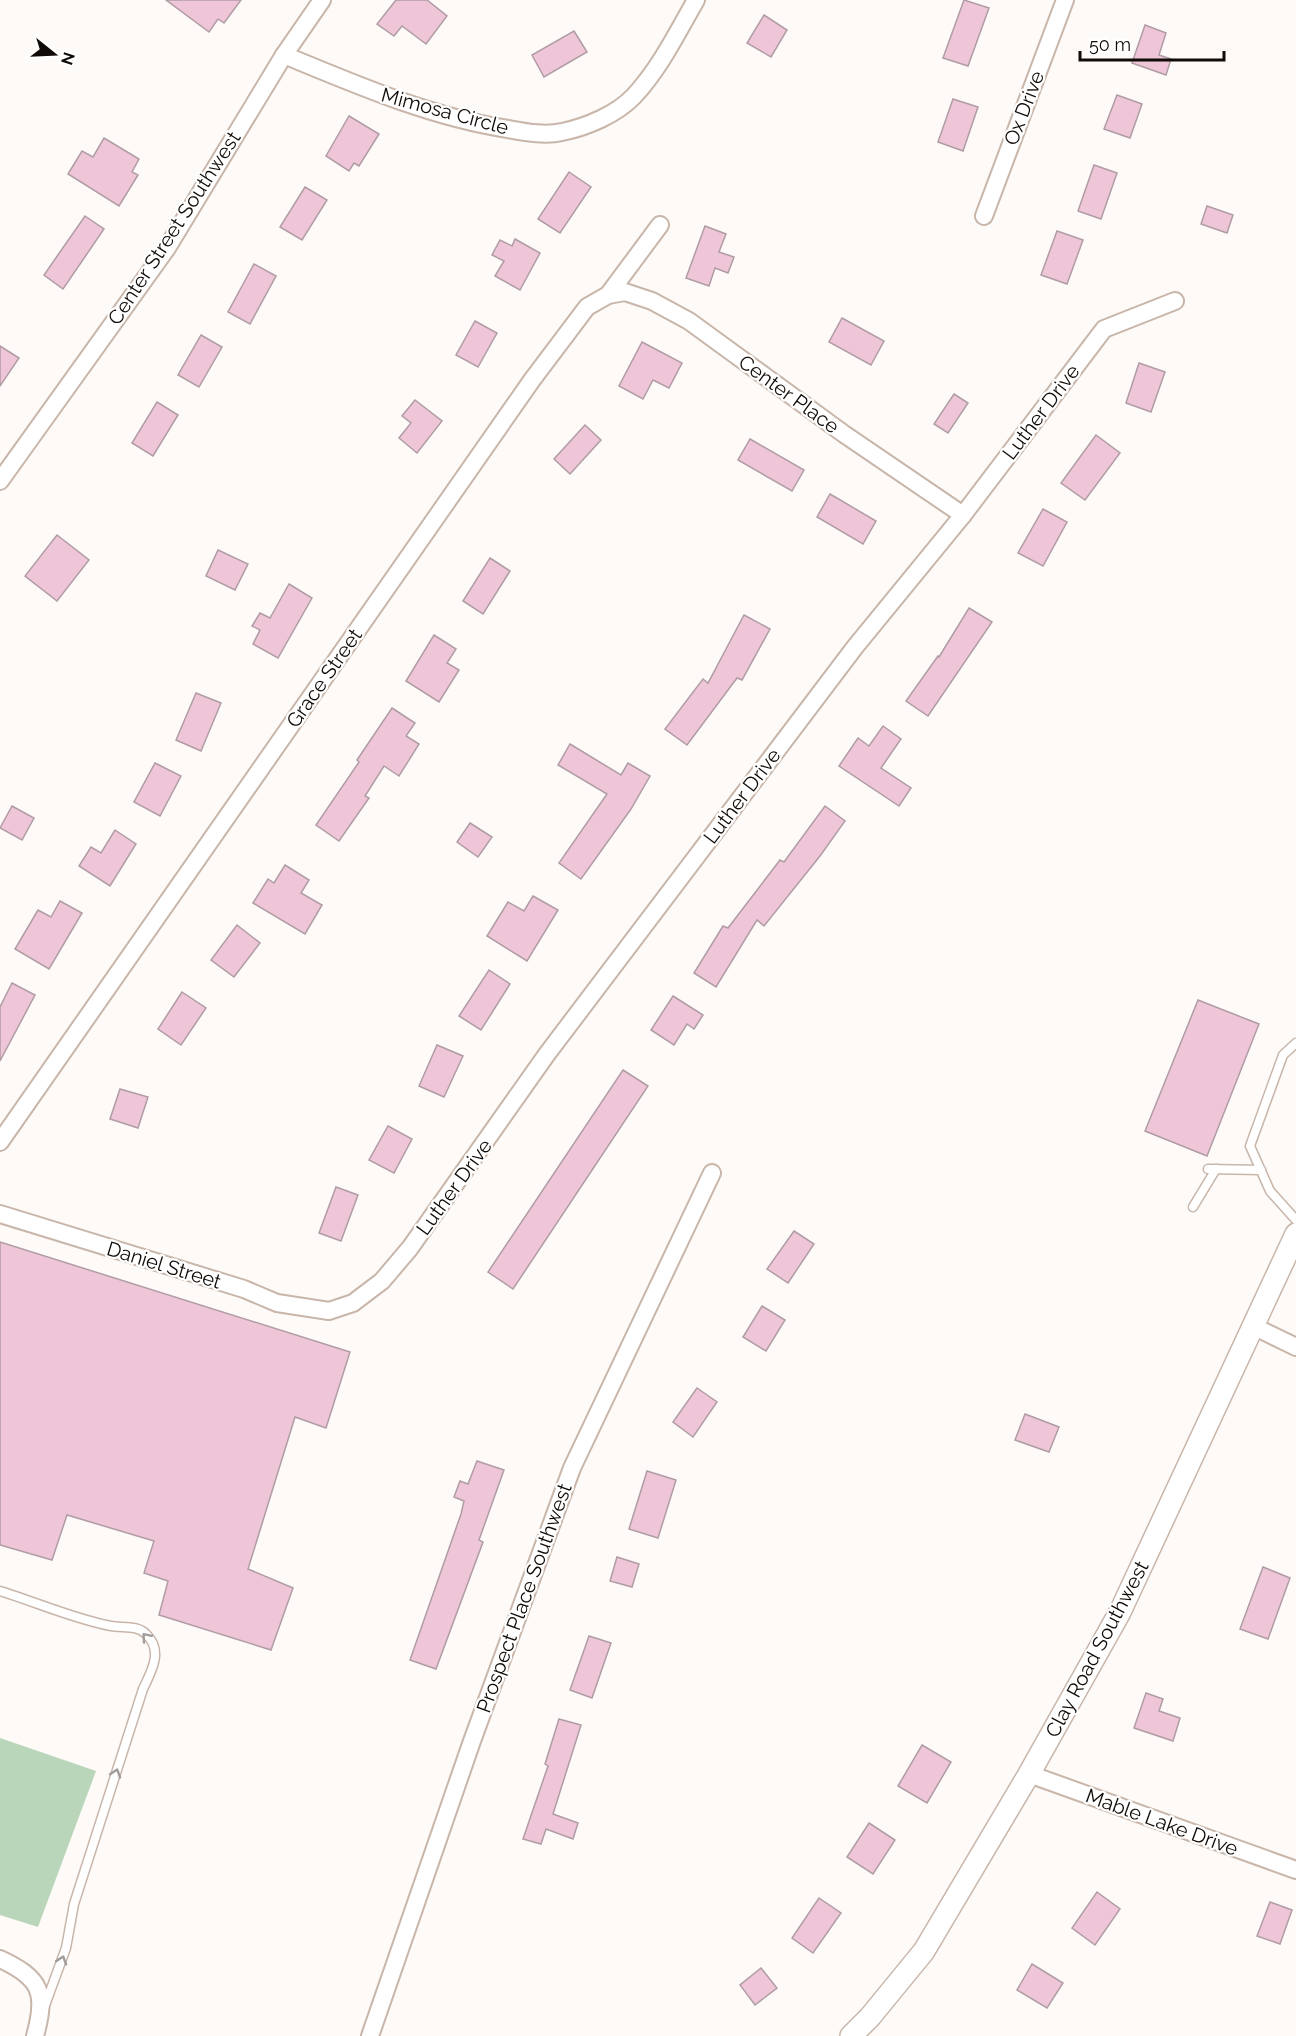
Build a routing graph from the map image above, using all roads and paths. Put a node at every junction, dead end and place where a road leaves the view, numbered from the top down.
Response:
1 (322, 0) edge
2 (696, 0) edge
3 (1065, 0) edge
4 (284, 55) junction
5 (984, 216) dead end
6 (660, 225) dead end
7 (608, 295) junction
8 (1175, 301) dead end
9 (0, 481) edge
10 (963, 515) junction
11 (1296, 1043) edge
12 (0, 1142) edge
13 (1261, 1170) junction
14 (712, 1173) dead end
15 (1193, 1207) dead end
16 (0, 1214) edge
17 (1296, 1220) edge
18 (1296, 1234) edge
19 (329, 1311) joint
20 (1255, 1328) junction
21 (1296, 1347) edge
22 (0, 1591) edge
23 (1029, 1774) junction
24 (1296, 1870) edge
25 (0, 1959) edge
26 (41, 2014) junction
27 (35, 2036) edge
28 (369, 2036) edge
29 (851, 2036) edge

1 - 4 street, Center Street Southwest
2 - 4 street, Mimosa Circle
3 - 5 street, Ox Drive
4 - 9 street, Center Street Southwest
6 - 7 street, Grace Street
7 - 10 street, Center Place
7 - 12 street, Grace Street
8 - 10 street, Luther Drive
10 - 19 street, Luther Drive
11 - 13 lane
13 - 15 lane
13 - 17 lane
14 - 28 street, Prospect Place Southwest
16 - 19 street, Daniel Street
18 - 20 street, Clay Road Southwest
20 - 21 street
20 - 23 street, Clay Road Southwest
26 -> 22 lane
23 - 24 street, Mable Lake Drive
23 - 29 street, Clay Road Southwest
25 - 26 street
26 - 27 street

